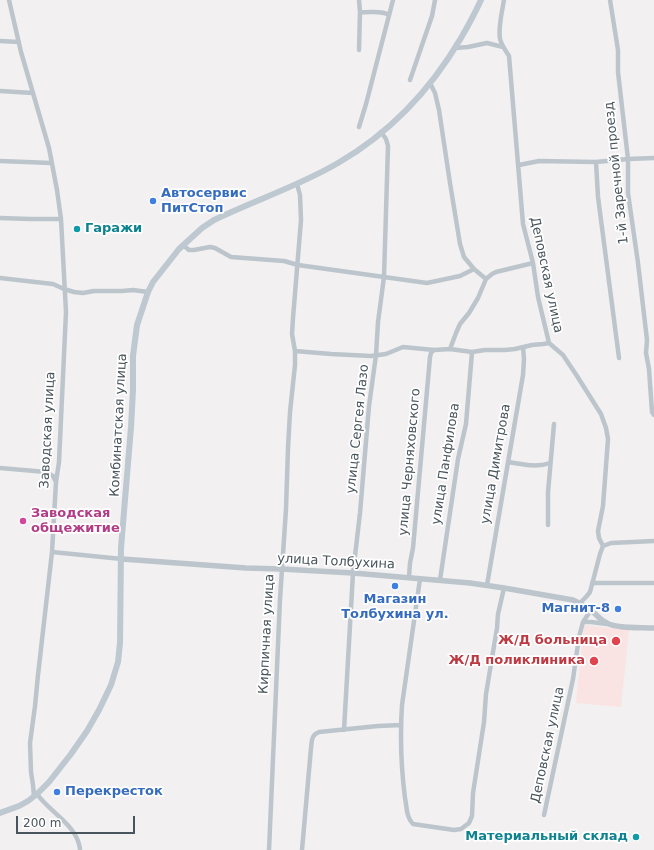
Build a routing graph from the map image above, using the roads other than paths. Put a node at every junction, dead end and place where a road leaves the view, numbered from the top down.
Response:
1 (9, 0) edge
2 (359, 0) edge
3 (393, 0) edge
4 (435, 0) edge
5 (504, 0) edge
6 (610, 0) edge
7 (479, 1) edge
8 (360, 12) junction
9 (389, 14) junction
10 (0, 42) edge
11 (19, 42) junction
12 (503, 47) junction
13 (455, 48) junction
14 (359, 50) dead end
15 (410, 80) dead end
16 (430, 83) junction
17 (0, 91) edge
18 (33, 93) junction
19 (359, 127) dead end
20 (381, 132) junction
21 (654, 158) edge
22 (628, 159) junction
23 (0, 161) edge
24 (596, 162) junction
25 (52, 163) junction
26 (518, 165) junction
27 (297, 184) junction
28 (0, 218) edge
29 (60, 219) junction
30 (183, 245) junction
31 (533, 263) junction
32 (298, 264) junction
33 (474, 269) junction
34 (384, 277) junction
35 (0, 278) edge
36 (486, 279) junction
37 (64, 289) junction
38 (148, 292) junction
39 (549, 343) junction
40 (523, 347) junction
41 (450, 349) junction
42 (434, 350) junction
43 (295, 351) junction
44 (472, 352) junction
45 (376, 355) junction
46 (619, 358) dead end
47 (654, 415) edge
48 (554, 424) dead end
49 (508, 462) junction
50 (550, 463) junction
51 (0, 468) edge
52 (56, 482) junction
53 (548, 526) dead end
54 (654, 541) edge
55 (603, 546) junction
56 (52, 552) junction
57 (122, 559) junction
58 (282, 569) junction
59 (353, 573) junction
60 (409, 577) junction
61 (420, 579) junction
62 (440, 580) junction
63 (592, 583) junction
64 (654, 583) edge
65 (487, 585) junction
66 (504, 588) junction
67 (580, 603) junction
68 (591, 610) junction
69 (583, 622) junction
70 (610, 625) junction
71 (654, 628) edge
72 (401, 726) junction
73 (344, 730) junction
74 (35, 795) junction
75 (0, 813) edge
76 (544, 815) dead end
77 (80, 850) edge
78 (269, 850) edge
79 (302, 850) edge

1 - 11 street, Заводская улица
2 - 8 street
3 - 9 street
4 - 15 street
5 - 12 street, Деповская улица
6 - 22 street, 1-й Заречной проезд
7 - 13 main road, Комбинатская улица
8 - 9 street
8 - 14 street
9 - 19 street
10 - 11 street
11 - 18 street, Заводская улица
12 - 13 street
12 - 26 street, Деповская улица
13 - 16 main road, Комбинатская улица
16 - 20 main road, Комбинатская улица
16 - 33 street
17 - 18 street
18 - 25 street, Заводская улица
20 - 27 main road, Комбинатская улица
20 - 34 street, улица Сергея Лазо
21 - 22 street
22 - 24 street
22 - 47 street, 1-й Заречной проезд
23 - 25 street
24 - 26 street
24 - 46 street
25 - 29 street, Заводская улица
26 - 31 street, Деповская улица
27 - 30 main road, Комбинатская улица
27 - 32 street
28 - 29 street
29 - 37 street, Заводская улица
30 - 32 street
30 - 38 main road, Комбинатская улица
31 - 36 street
31 - 39 street, Деповская улица
32 - 34 street
32 - 43 street, Кирпичная улица
33 - 34 street
33 - 36 street
34 - 45 street, улица Сергея Лазо
35 - 37 street
36 - 41 street
37 - 38 street
37 - 52 street, Заводская улица
38 - 57 main road, Комбинатская улица
39 - 40 street
39 - 55 street, Деповская улица
40 - 44 street
40 - 49 street, улица Димитрова
41 - 42 street
41 - 44 street
42 - 45 street
42 - 60 street, улица Черняховского
43 - 45 street
43 - 58 street, Кирпичная улица
44 - 62 street, улица Панфилова
45 - 59 street, улица Сергея Лазо
48 - 50 street
49 - 50 street
49 - 65 street, улица Димитрова
50 - 53 street
51 - 52 street
52 - 56 street, Заводская улица
54 - 55 street
55 - 63 street, Деповская улица
56 - 57 street, улица Толбухина
56 - 74 street, Заводская улица
57 - 58 street, улица Толбухина
57 - 74 main road, Комбинатская улица
58 - 59 street, улица Толбухина
58 - 78 street, Кирпичная улица
59 - 60 street, улица Толбухина
59 - 73 street, улица Сергея Лазо
60 - 61 street, улица Толбухина
61 - 62 street, улица Толбухина
61 - 72 street
62 - 65 street, улица Толбухина
63 - 64 street
63 - 67 street, Деповская улица
65 - 66 street, улица Толбухина
66 - 67 street, улица Толбухина
66 - 72 street
67 - 68 street, улица Толбухина
68 - 69 street, Деповская улица
68 - 70 street, улица Толбухина
69 - 70 street
69 - 76 street, Деповская улица
70 - 71 street
72 - 73 street
73 - 79 street
74 - 75 main road
74 - 77 street

